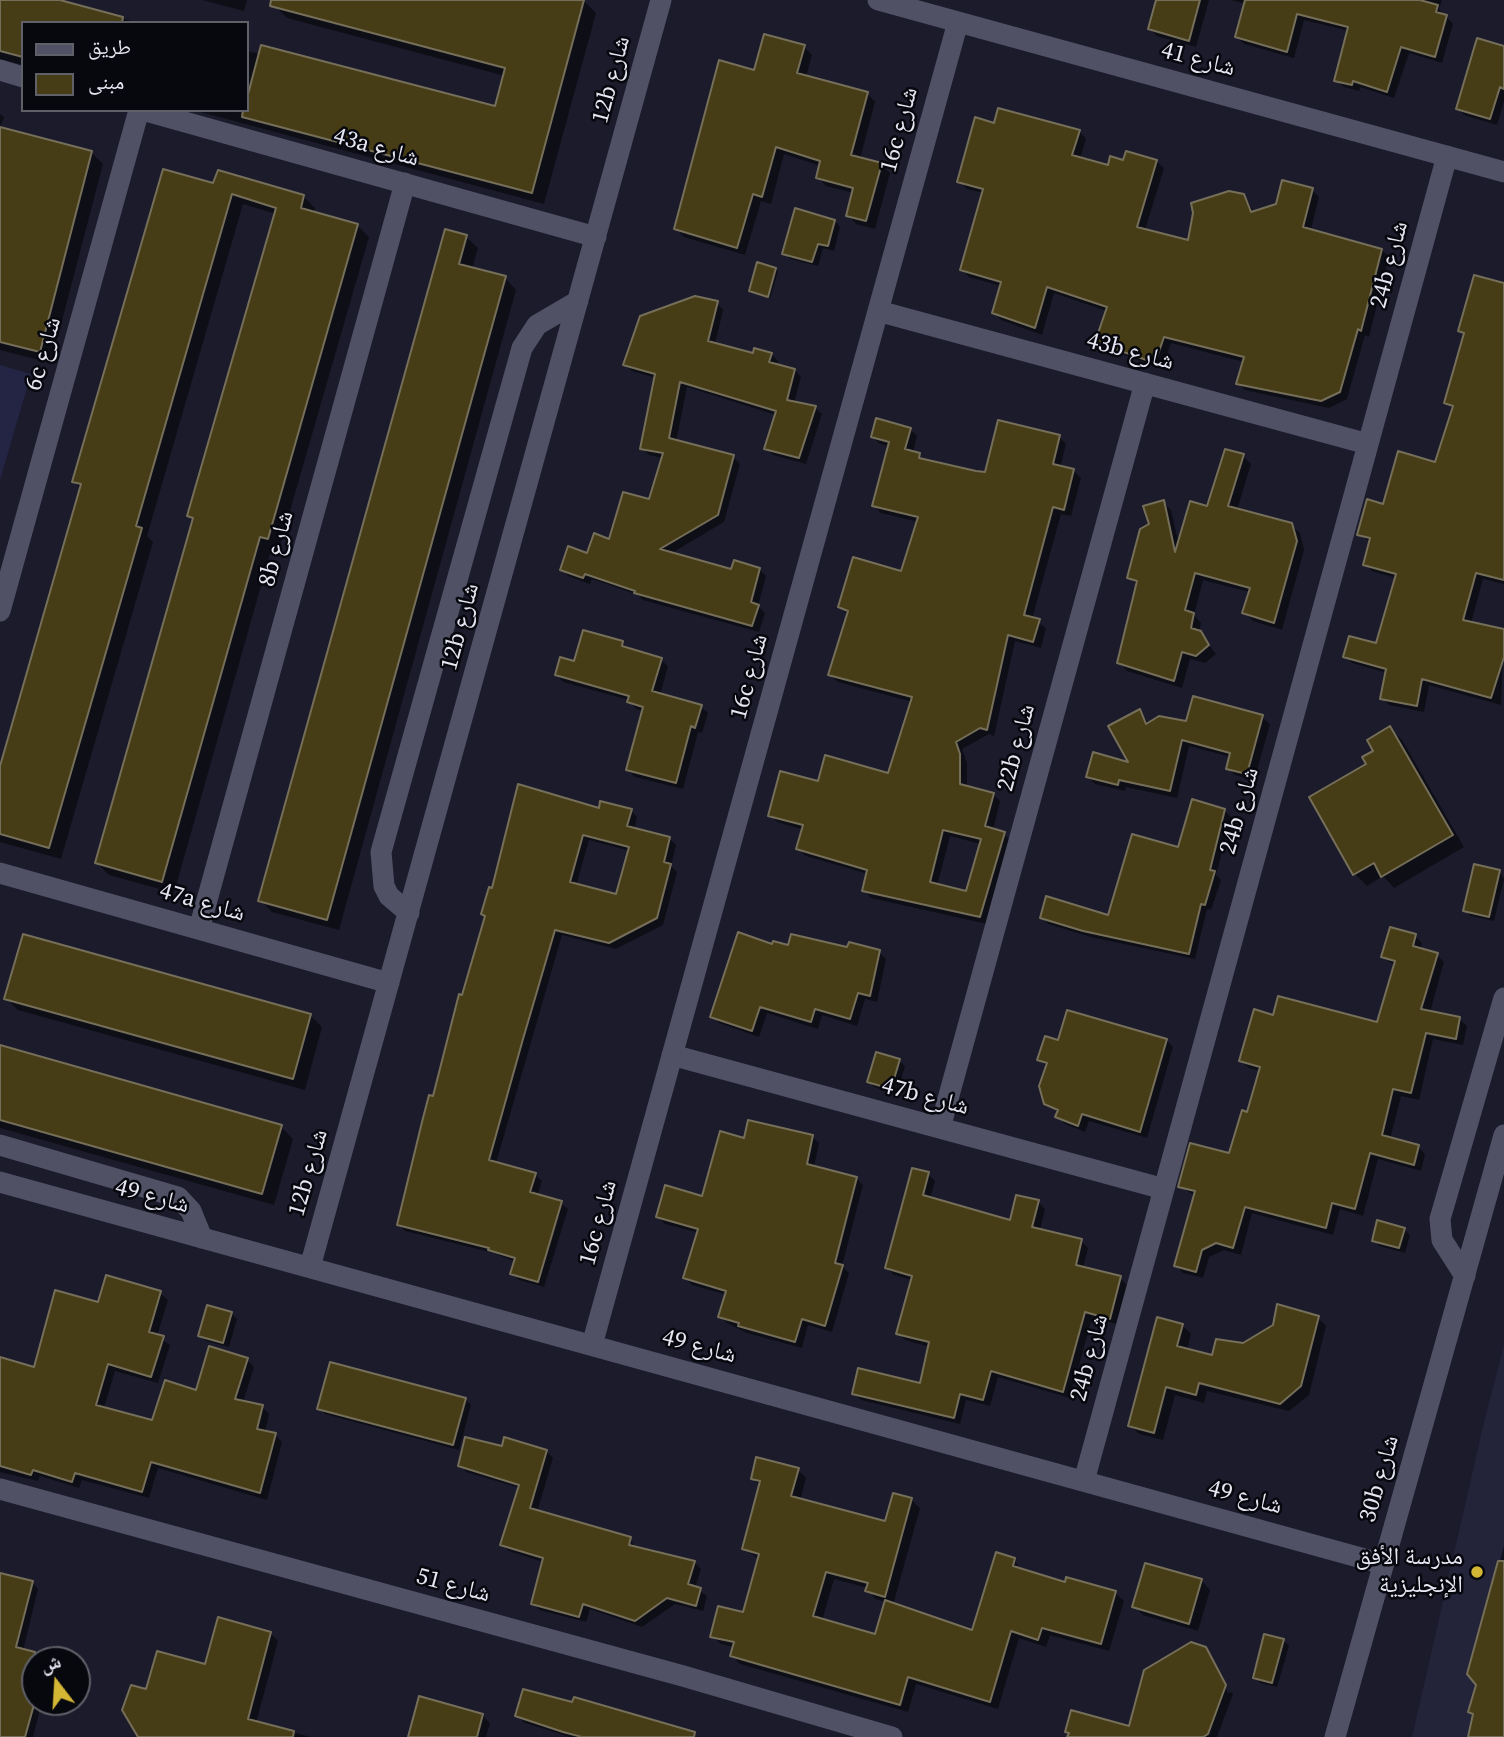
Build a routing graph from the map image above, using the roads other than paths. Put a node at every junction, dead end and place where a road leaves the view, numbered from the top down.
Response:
1 (662, 0) edge
2 (878, 0) edge
3 (958, 22) junction
4 (0, 71) edge
5 (21, 76) edge
6 (140, 112) edge
7 (148, 112) edge
8 (1447, 156) junction
9 (1504, 172) edge
10 (405, 183) junction
11 (596, 237) junction
12 (578, 301) junction
13 (878, 311) junction
14 (1145, 383) junction
15 (1368, 443) junction
16 (0, 611) edge
17 (0, 873) edge
18 (409, 913) junction
19 (199, 929) junction
20 (389, 983) junction
21 (1504, 999) edge
22 (672, 1055) junction
23 (940, 1128) junction
24 (1504, 1135) edge
25 (0, 1145) edge
26 (0, 1182) edge
27 (1164, 1189) junction
28 (202, 1238) junction
29 (310, 1267) junction
30 (1465, 1276) junction
31 (592, 1345) junction
32 (1084, 1481) junction
33 (0, 1489) edge
34 (1383, 1564) junction
35 (892, 1737) edge
36 (1335, 1737) edge

1 - 11 street, 12b شارع
2 - 3 street, شارع 41
3 - 8 street, شارع 41
3 - 13 street, 16c شارع
4 - 5 street
6 - 16 street, 6c شارع
7 - 10 street, 43a شارع
8 - 9 street, شارع 41
8 - 15 street, 24b شارع
10 - 11 street, 43a شارع
10 - 19 street, 8b شارع
11 - 12 street, 12b شارع
12 - 18 street, 12b شارع
12 - 18 street
13 - 14 street, 43b شارع
13 - 22 street, 16c شارع
14 - 15 street, 43b شارع
14 - 23 street, 22b شارع
15 - 27 street, 24b شارع
17 - 19 street, 47a شارع
18 - 20 street, 12b شارع
19 - 20 street, 47a شارع
20 - 29 street, 12b شارع
21 - 30 street
22 - 23 street, 47b شارع
22 - 31 street, 16c شارع
23 - 27 street, 47b شارع
24 - 30 street, 30b شارع
25 - 28 street
26 - 28 street, شارع 49
27 - 32 street, 24b شارع
28 - 29 street, شارع 49
29 - 31 street, شارع 49
30 - 34 street, 30b شارع
31 - 32 street, شارع 49
32 - 34 street, شارع 49
33 - 35 street, شارع 51
34 - 36 street, 30b شارع

